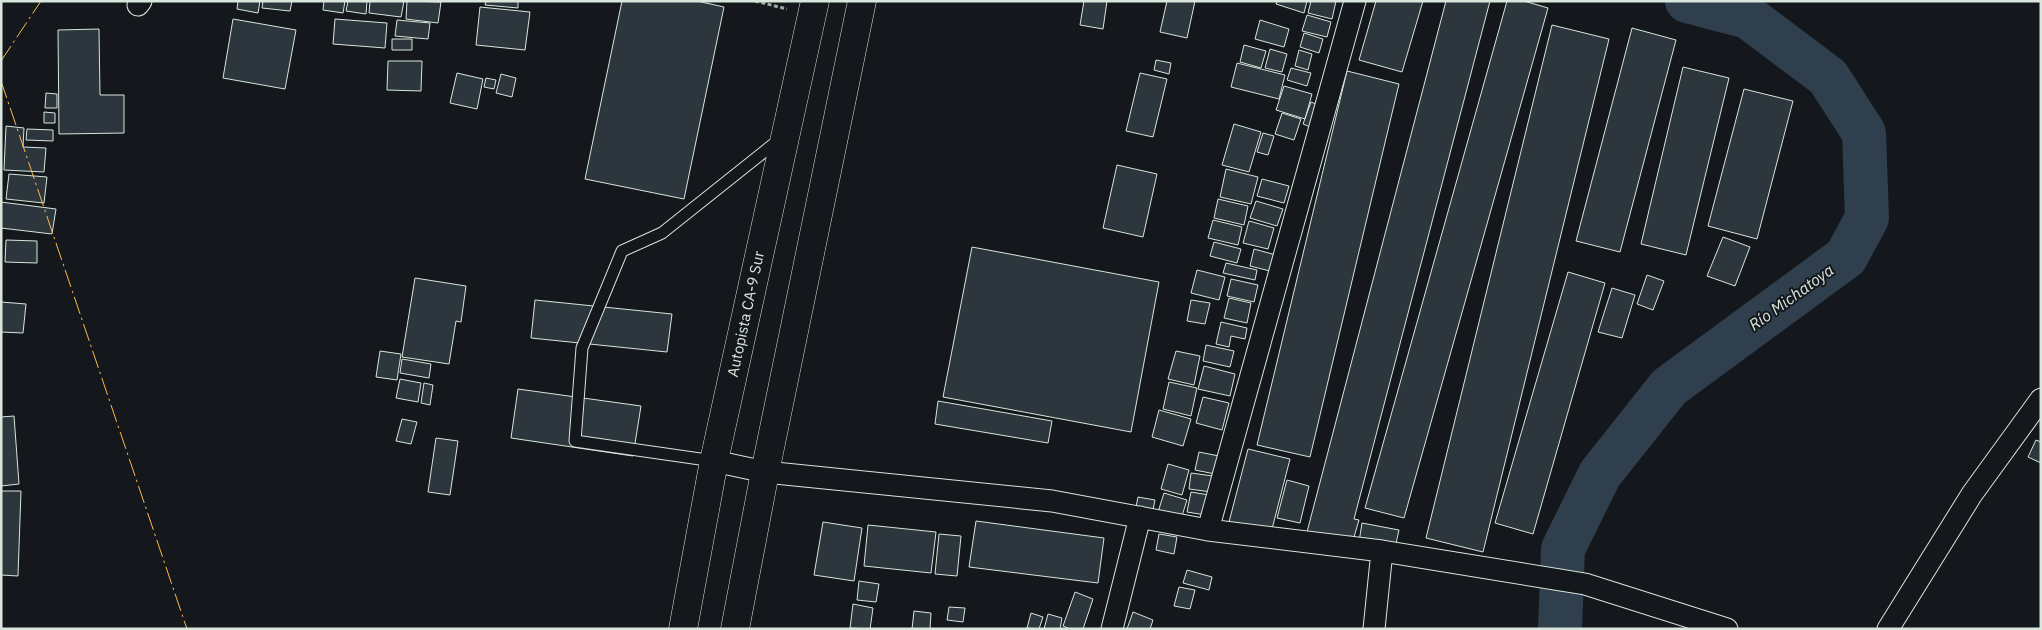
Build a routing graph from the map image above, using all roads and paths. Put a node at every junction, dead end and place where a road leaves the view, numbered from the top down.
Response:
1 (755, 1) edge
2 (862, 1) edge
3 (1356, 1) edge
4 (813, 8) edge
5 (786, 135) junction
6 (2041, 399) edge
7 (714, 461) junction
8 (765, 472) junction
9 (1140, 517) junction
10 (1208, 530) junction
11 (1382, 551) junction
12 (683, 629) edge
13 (735, 629) edge
14 (1112, 629) edge
15 (1374, 629) edge
16 (1728, 629) edge
17 (1888, 629) edge

1 - 4 path
2 - 8 highway
3 - 10 street
4 - 5 highway, Autopista CA-9 Sur
5 - 7 highway, Autopista CA-9 Sur
5 - 7 lane
6 - 17 street
7 - 8 street
7 - 12 highway, Autopista CA-9 Sur
8 - 9 street
8 - 13 highway
9 - 10 street
9 - 14 street
10 - 11 street
11 - 15 street
11 - 16 street

